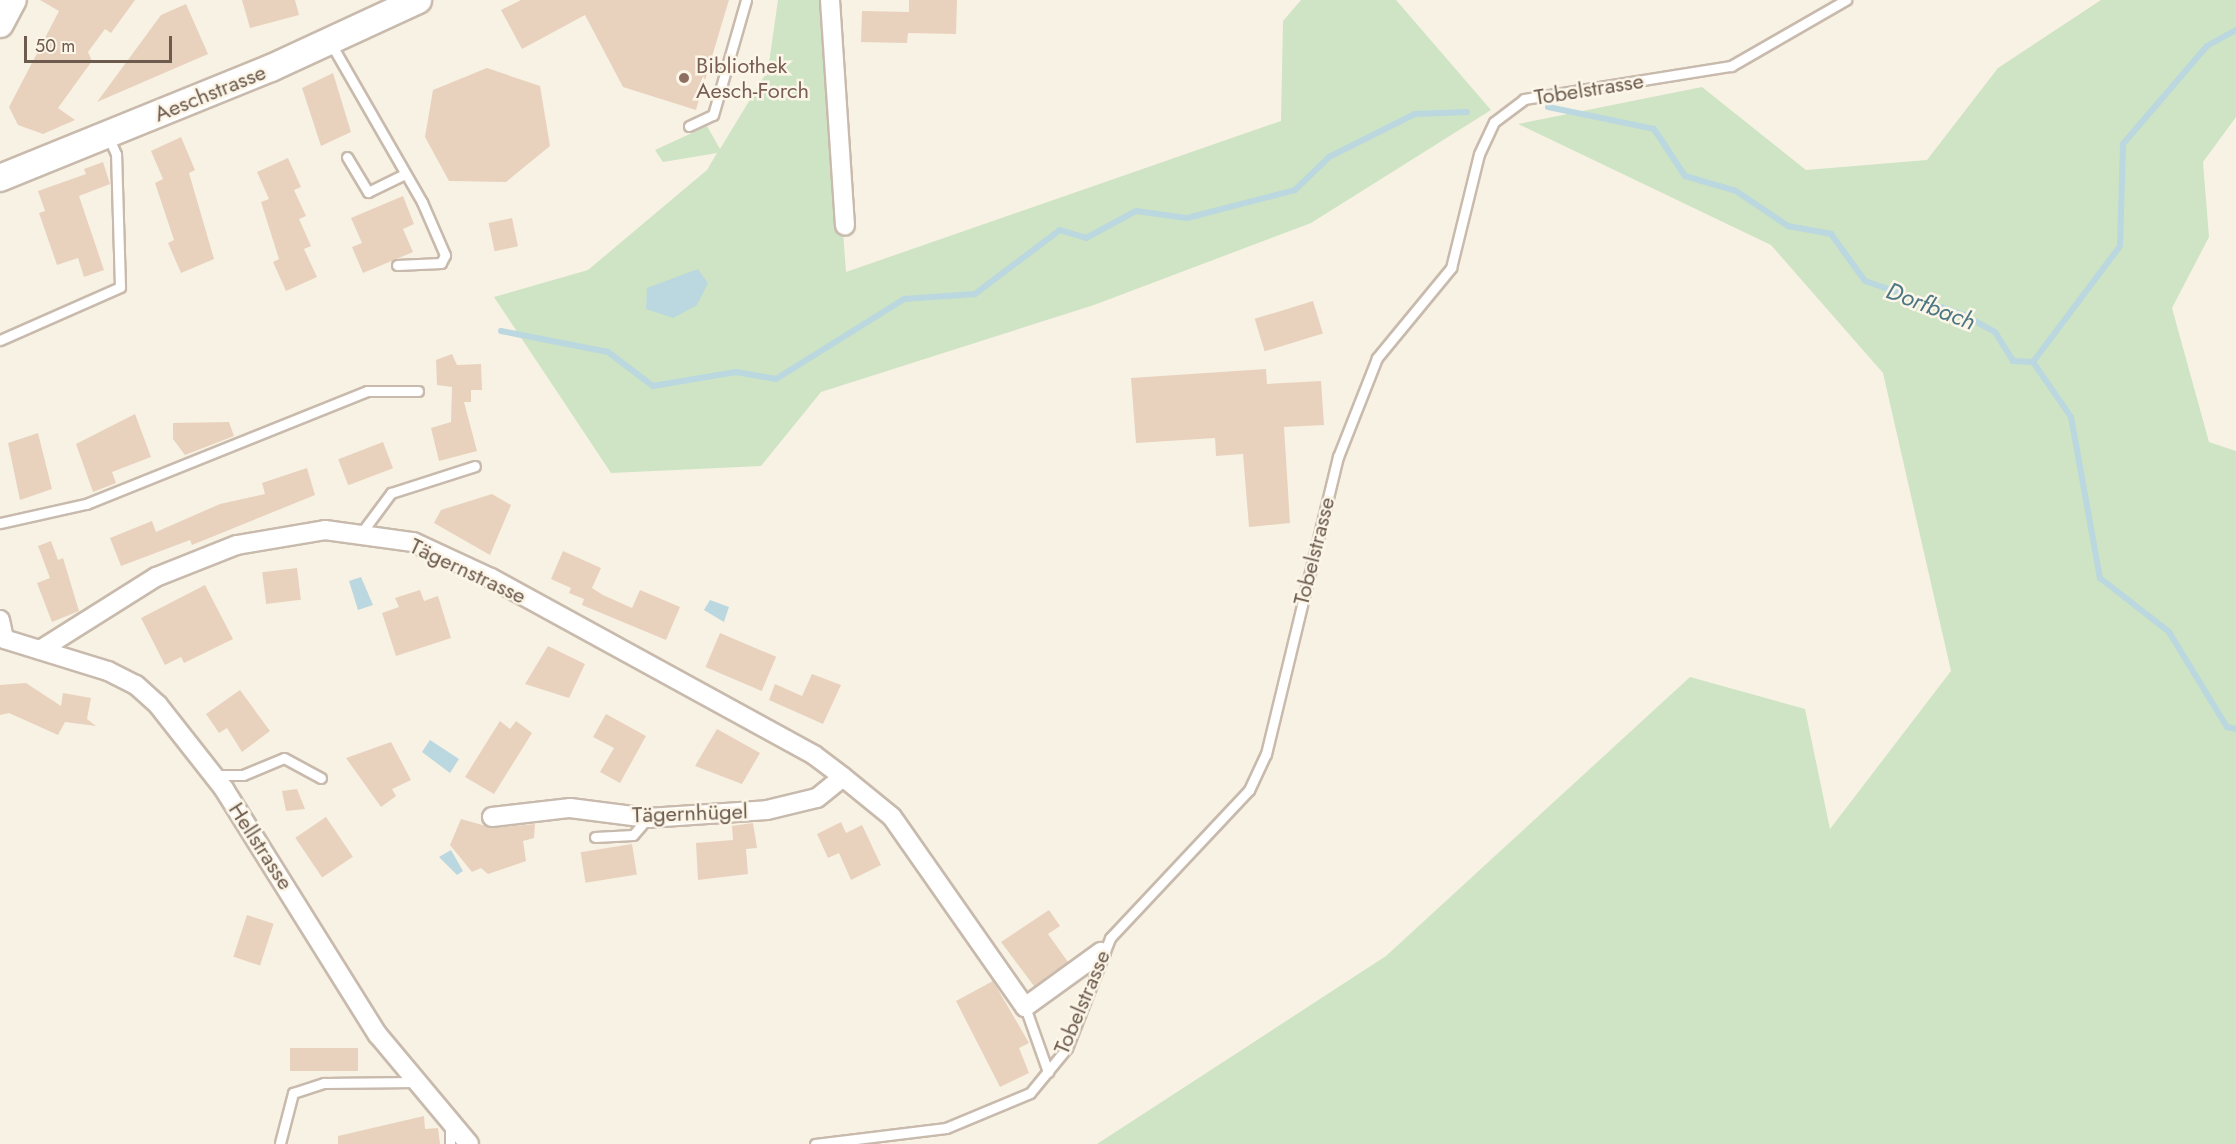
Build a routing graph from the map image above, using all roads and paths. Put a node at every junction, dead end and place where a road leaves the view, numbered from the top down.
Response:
1 (13, 0) edge
2 (418, 0) edge
3 (746, 0) edge
4 (830, 0) edge
5 (1846, 0) edge
6 (0, 24) edge
7 (330, 42) junction
8 (689, 126) dead end
9 (108, 136) junction
10 (347, 157) dead end
11 (403, 175) junction
12 (0, 178) edge
13 (845, 226) dead end
14 (397, 265) dead end
15 (0, 340) edge
16 (418, 391) dead end
17 (475, 466) dead end
18 (0, 523) edge
19 (362, 532) junction
20 (0, 620) edge
21 (2, 640) edge
22 (40, 650) junction
23 (213, 775) junction
24 (843, 777) junction
25 (321, 778) dead end
26 (492, 818) dead end
27 (648, 818) junction
28 (596, 837) dead end
29 (1101, 952) junction
30 (1025, 1007) junction
31 (1048, 1072) junction
32 (416, 1082) junction
33 (450, 1124) junction
34 (280, 1143) edge
35 (450, 1144) edge
36 (469, 1144) edge
37 (814, 1144) edge

1 - 6 main road
2 - 7 main road, Aeschstrasse
3 - 8 lane
4 - 13 street
5 - 29 lane, Tobelstrasse
7 - 9 main road, Aeschstrasse
7 - 11 lane
9 - 12 main road, Aeschstrasse
9 - 15 lane
10 - 11 lane
11 - 14 lane
16 - 18 lane
17 - 19 lane
19 - 22 street, Tägernstrasse
19 - 24 street, Tägernstrasse
20 - 21 street, Hellstrasse
21 - 22 street, Hellstrasse
22 - 23 street, Hellstrasse
23 - 25 lane
23 - 32 street, Hellstrasse
24 - 27 street, Tägernhügel
24 - 30 street, Tägernstrasse
26 - 27 street, Tägernhügel
27 - 28 lane
29 - 30 street
29 - 31 lane, Tobelstrasse
30 - 31 lane
31 - 37 lane, Tobelstrasse
32 - 33 street, Hellstrasse
32 - 34 lane
33 - 35 lane
33 - 36 street, Hellstrasse

